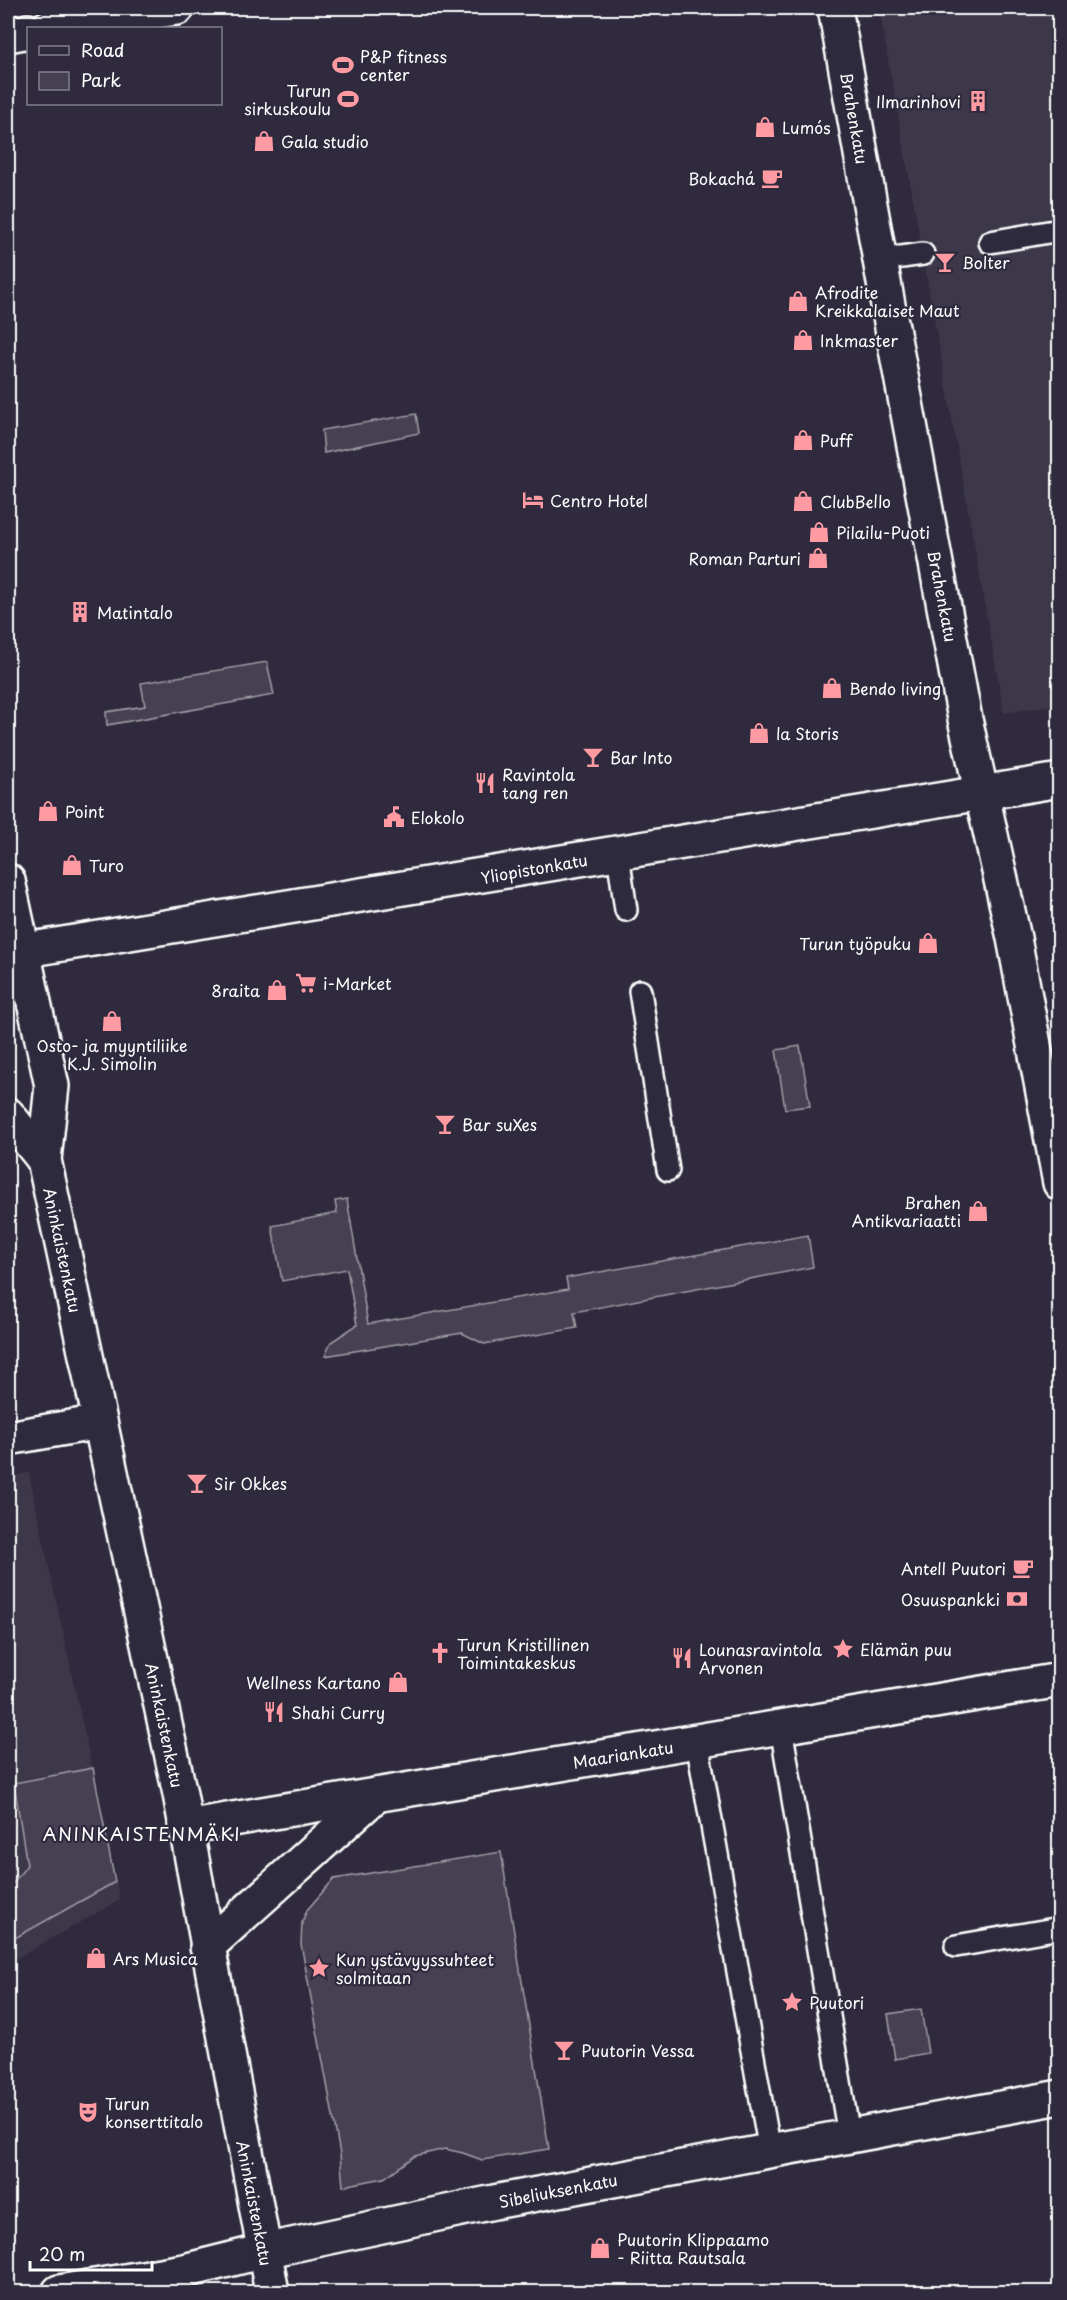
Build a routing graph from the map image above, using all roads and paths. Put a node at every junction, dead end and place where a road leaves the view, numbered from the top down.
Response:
1 (177, 8) edge
2 (835, 8) edge
3 (54, 27) edge
4 (27, 31) edge
5 (8, 35) edge
6 (1059, 231) edge
7 (990, 242) dead end
8 (923, 254) dead end
9 (880, 260) junction
10 (1059, 780) edge
11 (982, 794) junction
12 (618, 854) junction
13 (8, 881) edge
14 (626, 910) dead end
15 (15, 952) edge
16 (640, 991) dead end
17 (8, 1115) edge
18 (44, 1160) junction
19 (668, 1170) dead end
20 (1059, 1183) edge
21 (100, 1422) junction
22 (8, 1438) edge
23 (1059, 1680) edge
24 (781, 1727) junction
25 (697, 1742) junction
26 (376, 1795) junction
27 (185, 1827) junction
28 (1059, 1929) edge
29 (957, 1946) dead end
30 (207, 1947) junction
31 (1059, 2097) edge
32 (849, 2136) junction
33 (770, 2151) junction
34 (264, 2251) junction
35 (59, 2292) edge
36 (272, 2292) edge

1 - 3 street
2 - 9 street, Brahenkatu
4 - 5 street
6 - 7 lane
8 - 9 lane
9 - 11 street, Brahenkatu
10 - 11 street, Yliopistonkatu
11 - 12 street, Yliopistonkatu
11 - 20 street, Brahenkatu
12 - 14 lane
12 - 15 street, Yliopistonkatu
13 - 15 street, Aninkaistenkatu
15 - 18 street, Aninkaistenkatu
16 - 19 lane
17 - 18 street, Aninkaistenkatu
18 - 21 street, Aninkaistenkatu
21 - 22 street
21 - 27 street, Aninkaistenkatu
23 - 24 street, Maariankatu
24 - 25 street, Maariankatu
24 - 32 lane
25 - 26 street, Maariankatu
25 - 33 lane
26 - 27 street, Maariankatu
26 - 30 street
27 - 30 street, Aninkaistenkatu
28 - 29 lane
30 - 34 street, Aninkaistenkatu
31 - 32 street, Sibeliuksenkatu
32 - 33 street, Sibeliuksenkatu
33 - 34 street, Sibeliuksenkatu
34 - 35 street, Sibeliuksenkatu
34 - 36 street, Aninkaistenkatu

